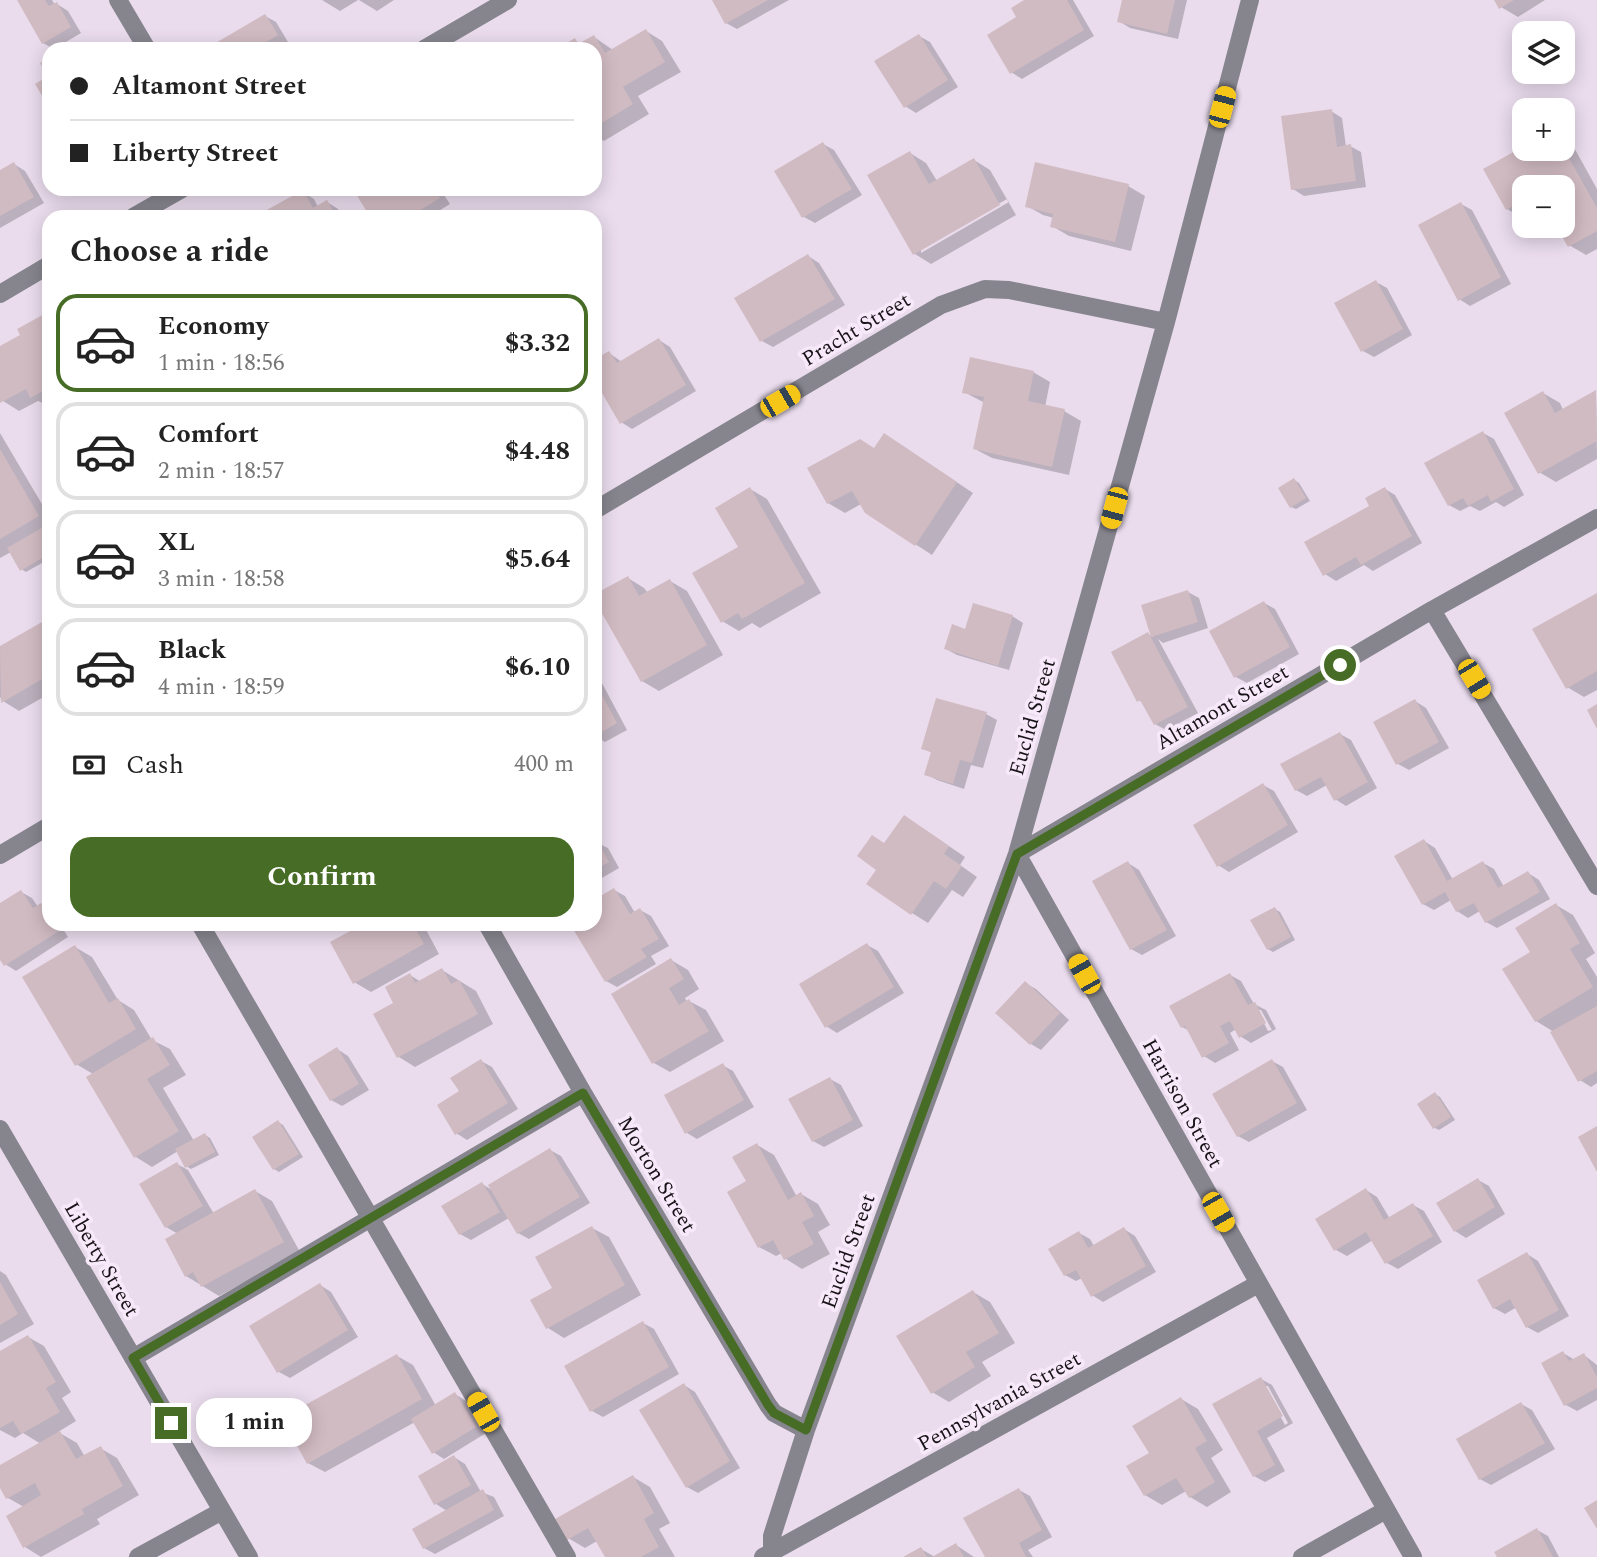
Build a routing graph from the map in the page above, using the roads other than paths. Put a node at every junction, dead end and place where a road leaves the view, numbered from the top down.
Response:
1 (118, 0) edge
2 (508, 0) edge
3 (1250, 0) edge
4 (143, 42) edge
5 (436, 42) edge
6 (170, 196) edge
7 (145, 210) edge
8 (42, 269) edge
9 (0, 294) edge
10 (1166, 322) junction
11 (602, 506) edge
12 (1597, 518) edge
13 (1432, 610) junction
14 (42, 830) edge
15 (1017, 854) junction
16 (0, 855) edge
17 (1597, 886) edge
18 (204, 931) edge
19 (491, 931) edge
20 (583, 1093) junction
21 (0, 1129) edge
22 (370, 1219) junction
23 (1258, 1284) junction
24 (133, 1358) junction
25 (806, 1430) junction
26 (1386, 1510) junction
27 (222, 1511) junction
28 (769, 1555) edge
29 (138, 1557) edge
30 (249, 1557) edge
31 (567, 1557) edge
32 (1302, 1557) edge
33 (1413, 1557) edge

1 - 4 street
2 - 5 street
3 - 10 street, Euclid Street
6 - 7 street
8 - 9 street
10 - 11 street, Pracht Street
10 - 15 street, Euclid Street
12 - 13 street, Altamont Street
13 - 15 street, Altamont Street
13 - 17 street
14 - 16 street
15 - 23 street, Harrison Street
15 - 25 street, Euclid Street
18 - 22 street
19 - 20 street, Morton Street
20 - 22 street
20 - 25 street, Morton Street
21 - 24 street, Liberty Street
22 - 24 street
22 - 31 street
23 - 26 street, Harrison Street
23 - 28 street, Pennsylvania Street
24 - 27 street, Liberty Street
25 - 28 street, Euclid Street
26 - 32 street
26 - 33 street, Harrison Street
27 - 29 street
27 - 30 street, Liberty Street

